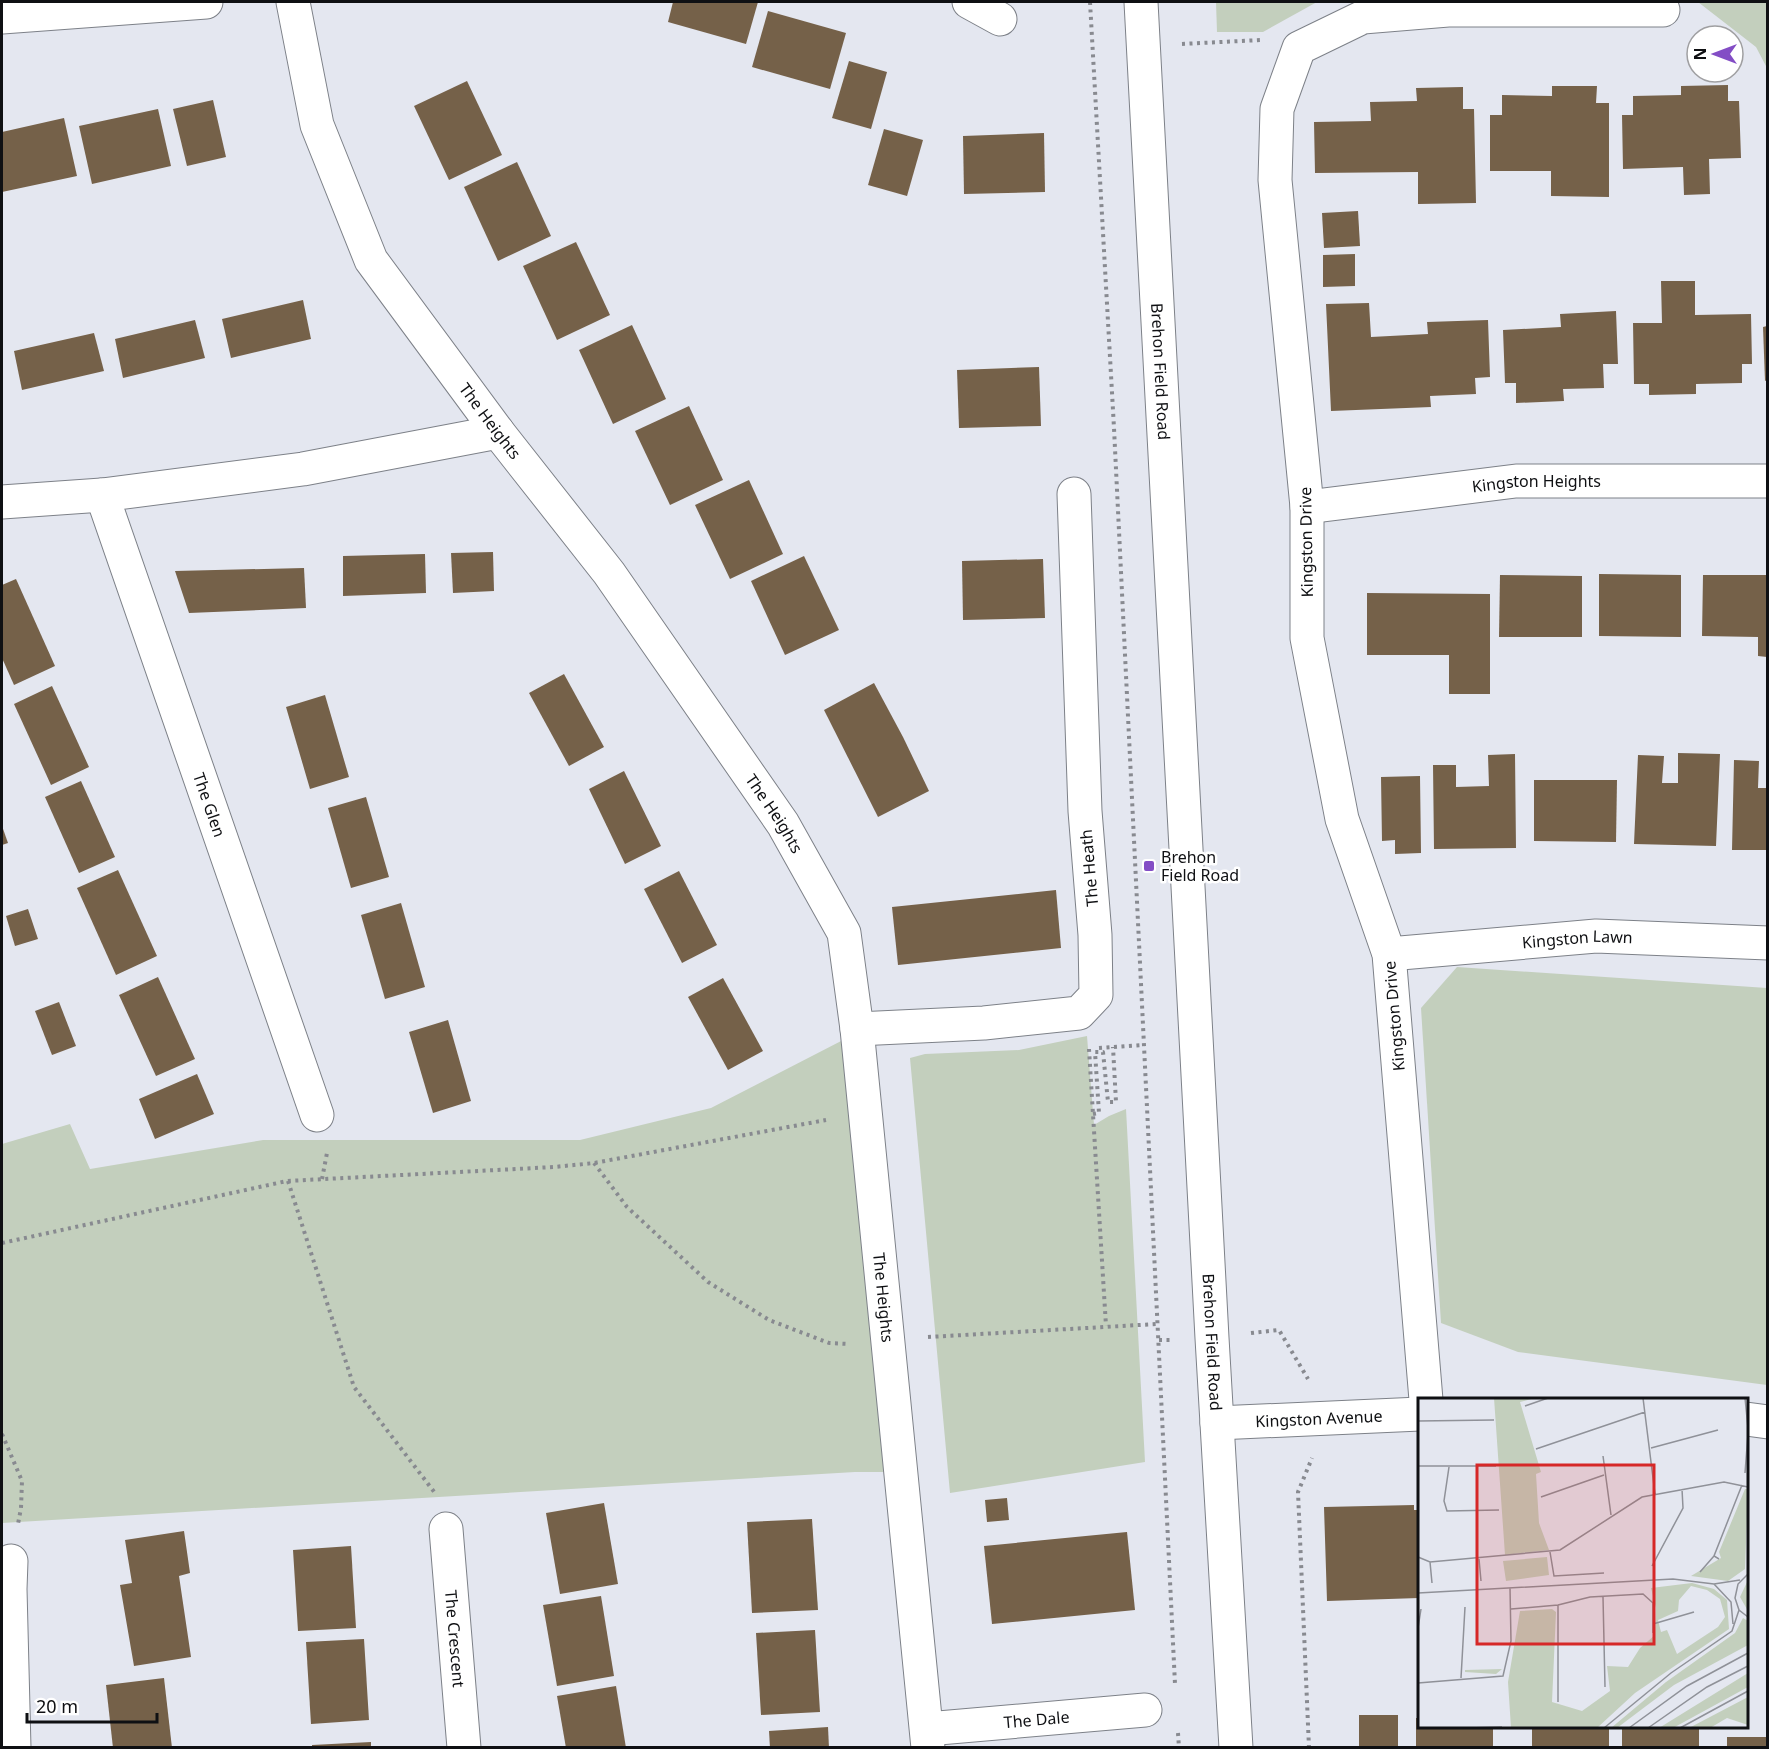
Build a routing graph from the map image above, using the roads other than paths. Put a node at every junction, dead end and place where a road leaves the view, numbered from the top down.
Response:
1 (206, 2) edge
2 (293, 2) edge
3 (969, 2) edge
4 (1141, 2) edge
5 (1575, 6) edge
6 (1663, 10) dead end
7 (2, 17) edge
8 (1000, 19) dead end
9 (498, 432) junction
10 (1767, 481) edge
11 (1074, 494) dead end
12 (102, 495) junction
13 (2, 502) edge
14 (1307, 507) junction
15 (1767, 943) edge
16 (1389, 954) junction
17 (857, 1029) junction
18 (317, 1115) dead end
19 (1426, 1398) edge
20 (1418, 1414) edge
21 (1748, 1419) edge
22 (1767, 1422) edge
23 (1217, 1423) junction
24 (446, 1529) road end
25 (11, 1561) road end
26 (1145, 1710) dead end
27 (928, 1738) edge
28 (14, 1748) edge
29 (464, 1748) edge
30 (1236, 1748) edge

1 - 7 street
2 - 9 street, The Heights
3 - 8 street
4 - 23 street, Brehon Field Road
5 - 6 street
5 - 14 street, Kingston Drive
9 - 12 street
9 - 17 street, The Heights
10 - 14 street, Kingston Heights
11 - 17 street, The Heath
12 - 13 street
12 - 18 street, The Glen
14 - 16 street, Kingston Drive
15 - 16 street, Kingston Lawn
16 - 19 street, Kingston Drive
17 - 27 street, The Heights
20 - 23 street, Kingston Avenue
21 - 22 street
23 - 30 street, Brehon Field Road
24 - 29 street, The Crescent
25 - 28 street
26 - 27 street, The Dale

